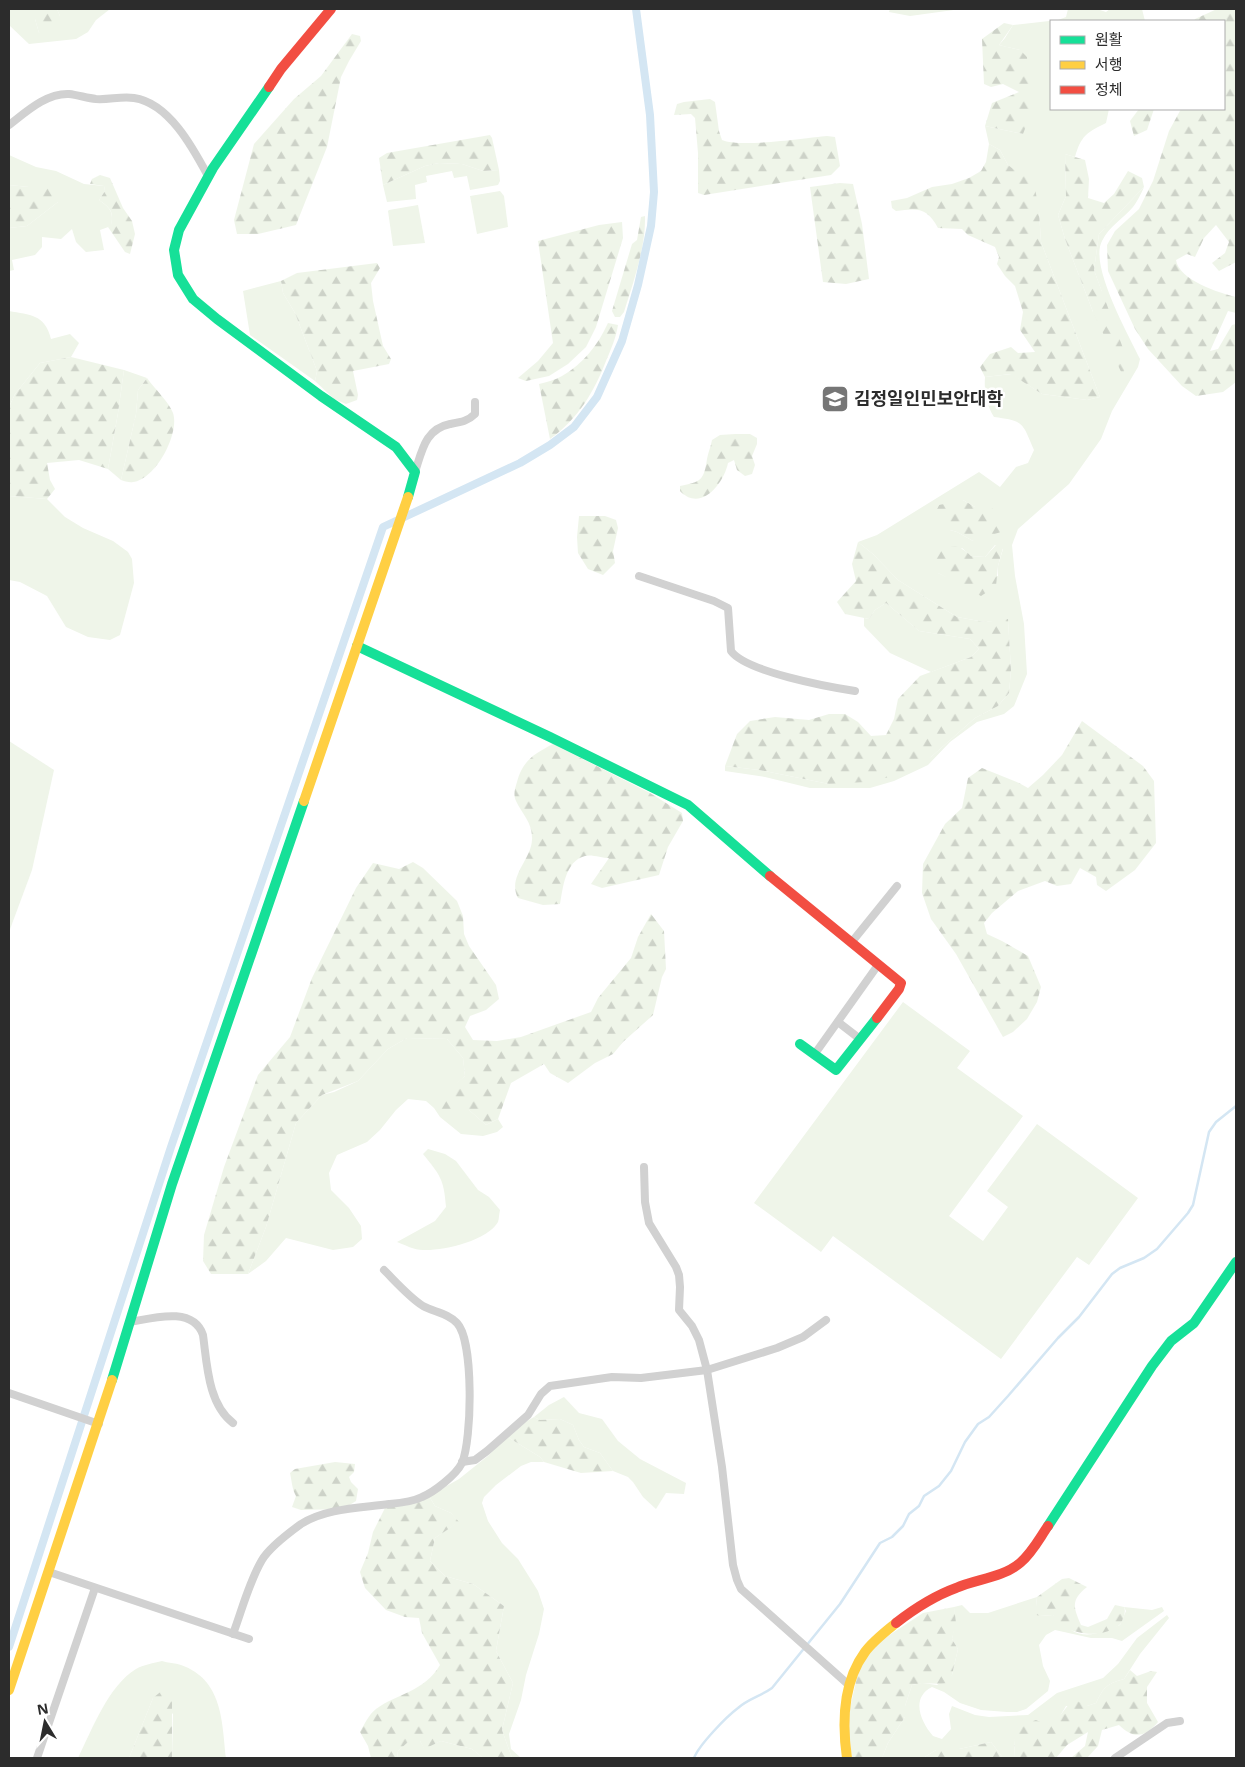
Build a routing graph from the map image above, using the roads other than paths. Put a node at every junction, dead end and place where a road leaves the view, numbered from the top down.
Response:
1 (331, 9) edge
2 (9, 125) edge
3 (208, 176) junction
4 (474, 402) dead end
5 (414, 472) junction
6 (639, 576) dead end
7 (357, 646) junction
8 (855, 691) dead end
9 (897, 886) dead end
10 (851, 942) junction
11 (878, 965) junction
12 (838, 1022) junction
13 (860, 1039) junction
14 (800, 1044) dead end
15 (814, 1055) junction
16 (644, 1166) dead end
17 (1236, 1262) edge
18 (384, 1270) dead end
19 (826, 1320) dead end
20 (130, 1322) junction
21 (707, 1370) junction
22 (9, 1393) edge
23 (233, 1423) dead end
24 (96, 1424) junction
25 (462, 1462) junction
26 (49, 1572) junction
27 (95, 1588) junction
28 (234, 1634) junction
29 (249, 1639) dead end
30 (850, 1686) junction
31 (9, 1690) edge
32 (1180, 1721) dead end
33 (37, 1758) edge
34 (847, 1758) edge
35 (1115, 1758) edge

1 - 3 street
2 - 3 street
3 - 5 street
4 - 5 street
5 - 7 street
6 - 8 street
7 - 10 street
7 - 20 street
9 - 10 street
10 - 11 street
11 - 12 street
11 - 13 street
12 - 13 street
12 - 15 street
13 - 15 street
14 - 15 street
16 - 21 street
17 - 30 street
18 - 25 street
19 - 21 street
20 - 23 street
20 - 24 street
21 - 25 street
21 - 30 street
22 - 24 street
24 - 26 street
25 - 28 street
26 - 27 street
26 - 31 street
27 - 28 street
27 - 33 street
28 - 29 street
30 - 34 street
32 - 35 street

